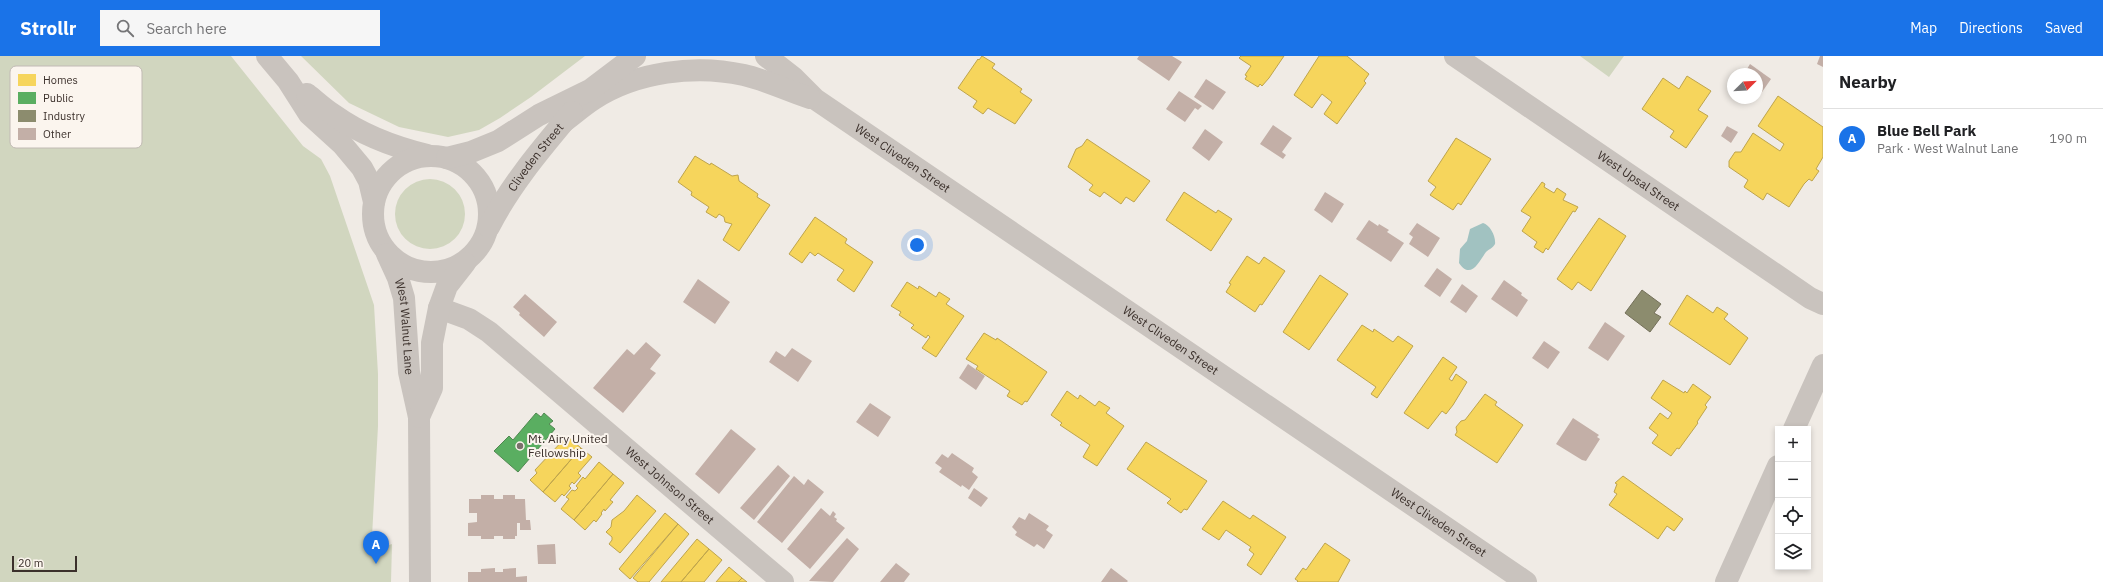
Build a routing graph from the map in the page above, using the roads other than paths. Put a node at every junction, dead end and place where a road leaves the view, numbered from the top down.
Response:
1 (267, 56) edge
2 (635, 56) edge
3 (766, 56) edge
4 (1455, 56) edge
5 (288, 81) junction
6 (590, 90) junction
7 (815, 99) junction
8 (562, 123) junction
9 (440, 157) junction
10 (374, 202) junction
11 (488, 229) junction
12 (380, 241) junction
13 (467, 260) junction
14 (1823, 304) edge
15 (439, 308) junction
16 (1823, 365) edge
17 (420, 417) junction
18 (1795, 426) edge
19 (1775, 473) edge
20 (420, 582) edge
21 (782, 582) edge
22 (1526, 582) edge
23 (1726, 582) edge

1 - 5 street
2 - 6 street, Cliveden Street
3 - 7 street, West Cliveden Street
4 - 14 street, West Upsal Street
5 - 9 street
5 - 10 street
6 - 8 street, Cliveden Street
6 - 9 street, Cliveden Street
7 - 8 street, West Cliveden Street
7 - 22 street, West Cliveden Street
8 - 11 street, Cliveden Street
9 - 10 street
9 - 11 street
10 - 12 street
11 - 13 street
12 - 13 street
12 - 17 street, West Walnut Lane
13 - 15 street, West Walnut Lane
15 - 17 street, West Walnut Lane
15 - 21 street, West Johnson Street
16 - 18 street
17 - 20 street, West Walnut Lane
19 - 23 street

